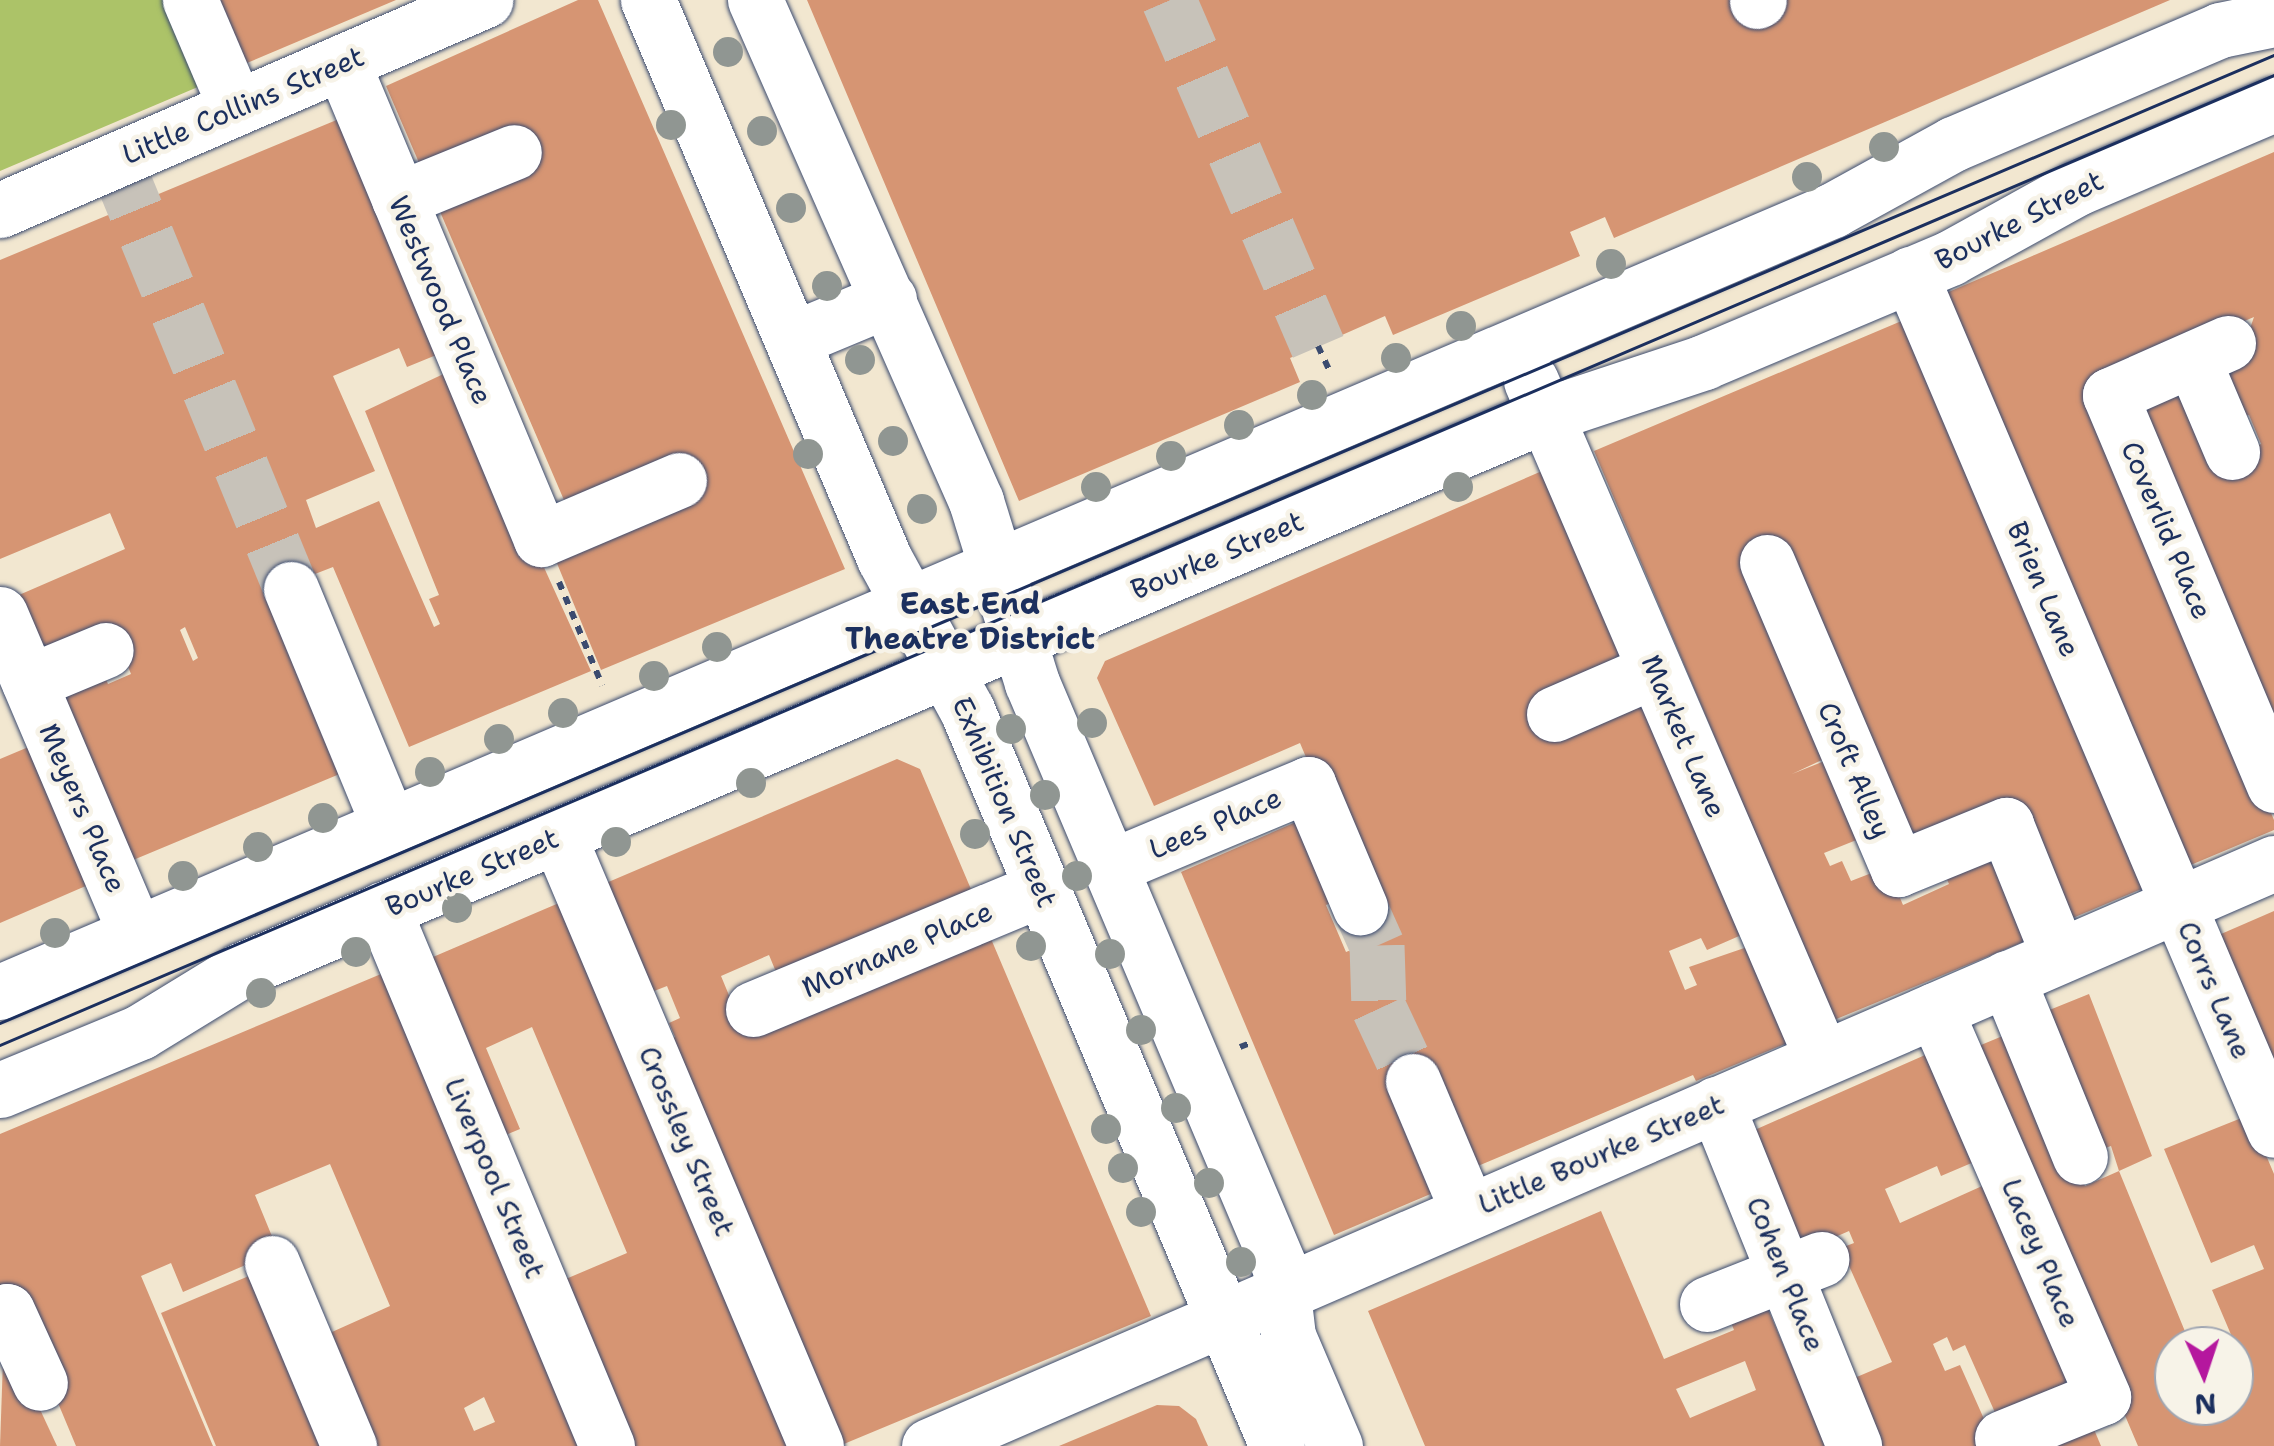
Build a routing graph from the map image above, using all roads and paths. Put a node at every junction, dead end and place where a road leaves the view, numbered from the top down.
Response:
1 (190, 0) edge
2 (485, 0) edge
3 (648, 0) edge
4 (755, 0) edge
5 (422, 12) edge
6 (2274, 20) edge
7 (342, 62) junction
8 (2274, 104) edge
9 (236, 108) junction
10 (514, 152) dead end
11 (399, 199) junction
12 (0, 210) edge
13 (1910, 274) junction
14 (889, 299) junction
15 (792, 338) junction
16 (1517, 344) junction
17 (1318, 346) tunnel mouth
18 (1330, 373) dead end
19 (1545, 415) junction
20 (2232, 452) dead end
21 (680, 480) dead end
22 (541, 539) junction
23 (1767, 562) dead end
24 (999, 565) junction
25 (291, 589) tunnel mouth
26 (906, 605) junction
27 (0, 614) edge
28 (1018, 638) junction
29 (106, 650) dead end
30 (947, 670) junction
31 (1655, 670) junction
32 (29, 682) junction
33 (1554, 714) dead end
34 (620, 727) junction
35 (2274, 785) edge
36 (388, 826) junction
37 (558, 836) junction
38 (2274, 864) edge
39 (1110, 867) junction
40 (1041, 888) junction
41 (2179, 904) junction
42 (1360, 907) tunnel mouth
43 (383, 909) junction
44 (136, 934) junction
45 (2059, 956) junction
46 (2007, 978) junction
47 (1162, 990) junction
48 (0, 992) edge
49 (753, 1010) dead end
50 (1935, 1010) junction
51 (1096, 1019) junction
52 (1253, 1042) dead end
53 (1239, 1048) dead end
54 (1822, 1058) junction
55 (1413, 1081) tunnel mouth
56 (0, 1090) edge
57 (1716, 1104) junction
58 (2274, 1130) edge
59 (2080, 1158) dead end
60 (1468, 1211) junction
61 (272, 1263) dead end
62 (1804, 1266) junction
63 (1282, 1290) junction
64 (1707, 1304) dead end
65 (0, 1314) edge
66 (1220, 1318) junction
67 (40, 1383) dead end
68 (2002, 1438) dead end
69 (349, 1446) edge
70 (607, 1446) edge
71 (816, 1446) edge
72 (928, 1446) edge
73 (1277, 1446) edge
74 (1335, 1446) edge
75 (1854, 1446) edge

1 - 9 street
2 - 5 street, Little Collins Street
3 - 15 street, Exhibition Street
4 - 14 street
5 - 7 street, Little Collins Street
6 - 16 street
7 - 9 street, Little Collins Street
7 - 11 street, Westwood Place
8 - 13 street, Bourke Street
9 - 12 street, Little Collins Street
10 - 11 street
11 - 22 street, Westwood Place
13 - 19 street, Bourke Street
13 - 41 street, Brien Lane
14 - 15 street
14 - 24 street
15 - 26 street, Exhibition Street
16 - 19 street, Market Lane
16 - 24 street
17 - 18 path
19 - 28 street, Bourke Street
19 - 31 street, Market Lane
20 - 35 street, Coverlid Place
21 - 22 street
22 - 34 path
23 - 45 street, Croft Alley
24 - 26 street
24 - 28 street
25 - 36 street
26 - 30 street, Exhibition Street
26 - 34 street
27 - 32 street, Meyers Place
28 - 30 street, Bourke Street
28 - 39 street
29 - 32 street
30 - 37 street, Bourke Street
30 - 40 street, Exhibition Street
31 - 33 street
31 - 54 street, Market Lane
32 - 44 street, Meyers Place
34 - 36 street
36 - 44 street
37 - 43 street, Bourke Street
37 - 71 street, Crossley Street
38 - 41 street, Little Bourke Street
39 - 42 street, Lees Place
39 - 47 street
40 - 49 street, Mornane Place
40 - 51 street, Exhibition Street
41 - 45 street, Little Bourke Street
41 - 58 street, Corrs Lane
43 - 56 street, Bourke Street
43 - 70 street, Liverpool Street
44 - 48 street
45 - 46 street, Little Bourke Street
46 - 50 street, Little Bourke Street
46 - 59 street
47 - 51 street
47 - 63 street
50 - 54 street, Little Bourke Street
50 - 68 street, Lacey Place
51 - 66 street, Exhibition Street
52 - 53 path
54 - 57 street, Little Bourke Street
55 - 60 street
57 - 60 street, Little Bourke Street
57 - 62 street, Cohen Place
60 - 63 street, Little Bourke Street
61 - 69 street
62 - 64 street
62 - 75 street, Cohen Place
63 - 66 street, Little Bourke Street
63 - 74 street
65 - 67 street
66 - 72 street, Little Bourke Street
66 - 73 street, Exhibition Street

